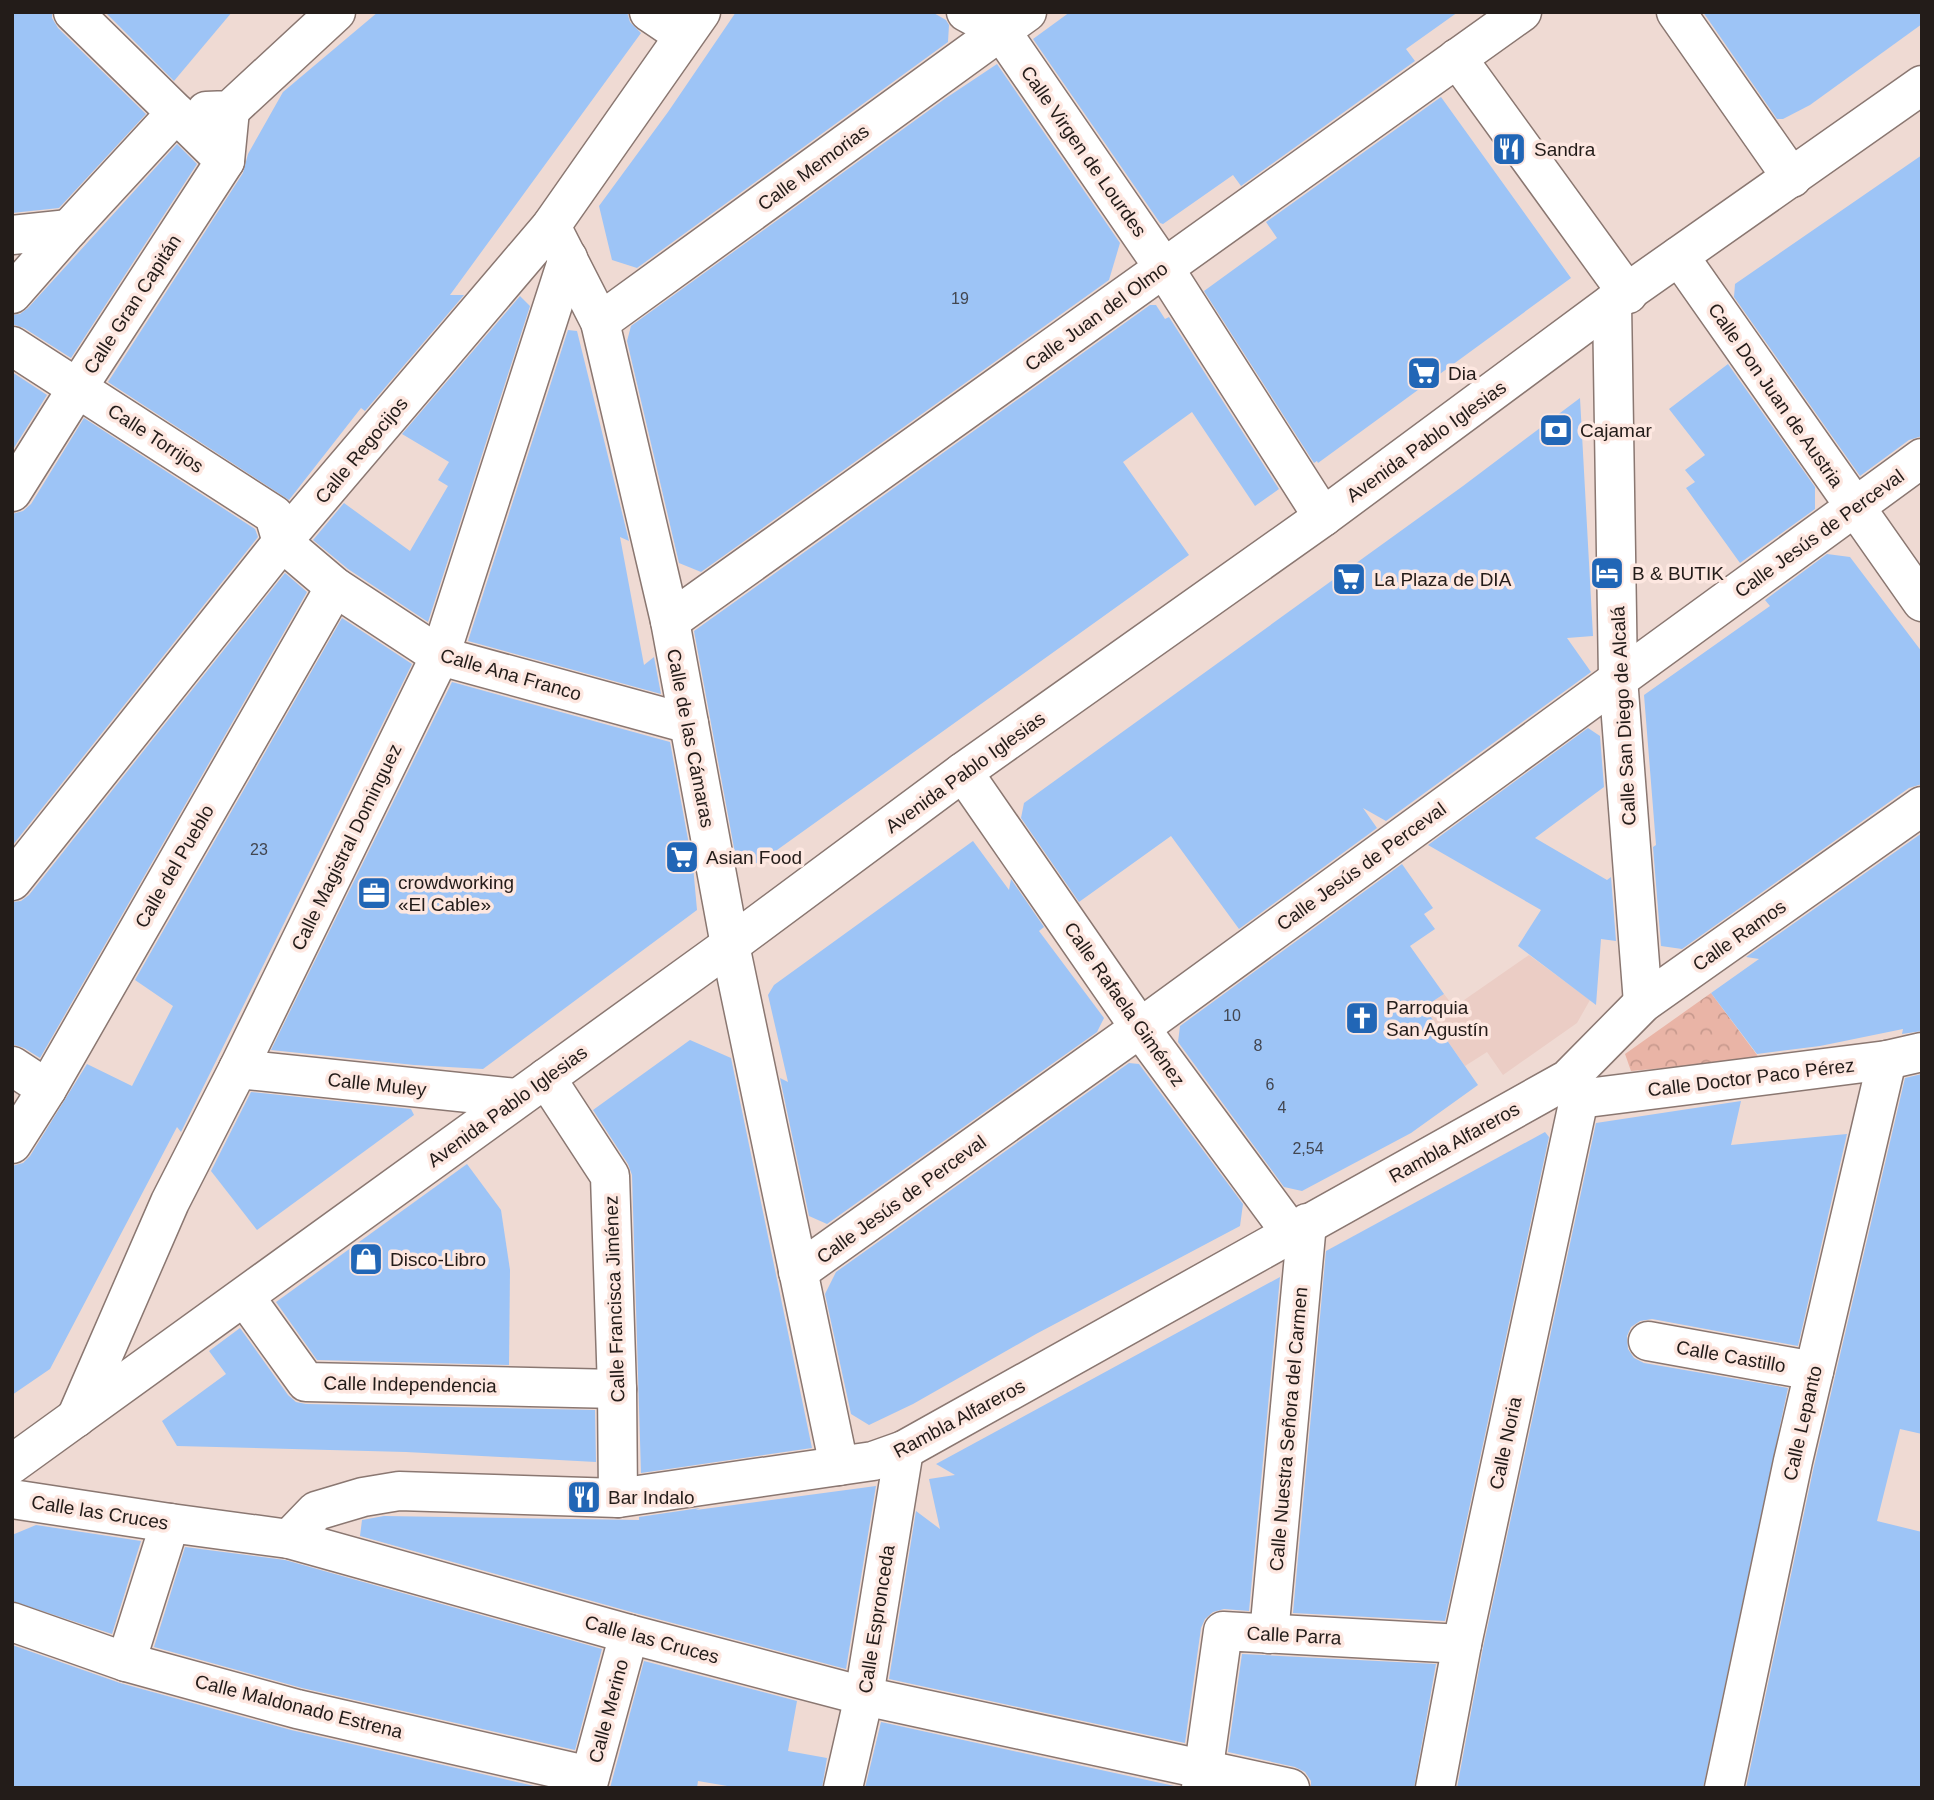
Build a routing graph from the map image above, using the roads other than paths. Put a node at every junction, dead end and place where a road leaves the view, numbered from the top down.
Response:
1 (73, 12) edge
2 (336, 12) edge
3 (649, 12) edge
4 (967, 12) edge
5 (1676, 12) edge
6 (1502, 18) edge
7 (1014, 22) edge
8 (692, 24) edge
9 (1457, 58) junction
10 (1922, 85) edge
11 (230, 110) junction
12 (176, 113) junction
13 (225, 161) junction
14 (1792, 178) junction
15 (69, 229) junction
16 (12, 235) edge
17 (559, 242) junction
18 (1679, 256) junction
19 (1164, 268) junction
20 (12, 295) edge
21 (1620, 299) junction
22 (600, 322) junction
23 (12, 346) edge
24 (78, 387) junction
25 (1922, 458) edge
26 (12, 492) edge
27 (1854, 507) junction
28 (1323, 517) junction
29 (282, 542) junction
30 (335, 587) junction
31 (1922, 602) edge
32 (670, 621) junction
33 (440, 656) junction
34 (1618, 678) junction
35 (689, 724) junction
36 (963, 772) junction
37 (1922, 806) edge
38 (12, 881) edge
39 (730, 945) junction
40 (1643, 1003) junction
41 (1140, 1028) junction
42 (1904, 1056) edge
43 (12, 1066) edge
44 (238, 1069) junction
45 (47, 1088) junction
46 (531, 1088) junction
47 (1574, 1089) junction
48 (12, 1144) edge
49 (1299, 1228) junction
50 (799, 1272) junction
51 (245, 1297) junction
52 (1648, 1341) dead end
53 (1814, 1371) junction
54 (617, 1389) junction
55 (76, 1418) junction
56 (904, 1450) junction
57 (12, 1464) edge
58 (839, 1466) junction
59 (618, 1498) junction
60 (12, 1499) edge
61 (170, 1523) junction
62 (289, 1539) junction
63 (12, 1622) edge
64 (629, 1634) junction
65 (1269, 1634) junction
66 (1462, 1644) junction
67 (126, 1662) junction
68 (864, 1696) junction
69 (1203, 1779) edge
70 (589, 1782) edge
71 (843, 1788) edge
72 (1290, 1788) edge
73 (1435, 1788) edge
74 (1724, 1788) edge

1 - 12 street
2 - 11 street
3 - 8 street
4 - 7 street, Calle Virgen de Lourdes
5 - 14 street
6 - 9 street, Calle Juan del Olmo
7 - 19 street, Calle Virgen de Lourdes
7 - 22 street, Calle Memorias
8 - 17 street, Calle Regocijos
9 - 19 street, Calle Juan del Olmo
9 - 21 street
10 - 14 street, Avenida Pablo Iglesias
11 - 12 street
11 - 13 street, Calle Gran Capitán
12 - 13 street
12 - 15 street
13 - 24 street, Calle Gran Capitán
14 - 18 street, Avenida Pablo Iglesias
15 - 16 street
15 - 20 street
17 - 22 street, Calle de las Cámaras
17 - 29 street, Calle Regocijos
17 - 33 street, Calle Magistral Dominguez
18 - 21 street, Avenida Pablo Iglesias
18 - 27 street, Calle Don Juan de Austria
19 - 28 street, Calle Virgen de Lourdes
19 - 32 street, Calle Juan del Olmo
21 - 28 street, Avenida Pablo Iglesias
21 - 34 street, Calle San Diego de Alcalá
22 - 32 street, Calle de las Cámaras
23 - 24 street, Calle Torrijos
24 - 26 street, Calle Gran Capitán
24 - 29 street, Calle Torrijos
25 - 27 street, Calle Jesús de Perceval
27 - 31 street, Calle Don Juan de Austria
27 - 34 street, Calle Jesús de Perceval
28 - 36 street, Avenida Pablo Iglesias
29 - 30 street, Calle Ana Franco
29 - 38 street, Calle Regocijos
30 - 33 street, Calle Ana Franco
30 - 45 street, Calle del Pueblo
32 - 35 street, Calle de las Cámaras
33 - 35 street, Calle Ana Franco
33 - 44 street, Calle Magistral Dominguez
34 - 40 street, Calle San Diego de Alcalá
34 - 41 street, Calle Jesús de Perceval
35 - 39 street, Calle de las Cámaras
36 - 39 street, Avenida Pablo Iglesias
36 - 41 street, Calle Rafaela Giménez
37 - 40 street, Calle Ramos
39 - 46 street, Avenida Pablo Iglesias
39 - 50 street, Calle de las Cámaras
40 - 47 street, Calle Ramos
41 - 49 street, Calle Rafaela Giménez
41 - 50 street, Calle Jesús de Perceval
42 - 47 street, Calle Doctor Paco Pérez
42 - 53 street, Calle Lepanto
43 - 45 street
44 - 46 street, Calle Muley
44 - 55 street, Calle Magistral Dominguez
45 - 48 street, Calle del Pueblo
46 - 51 street, Avenida Pablo Iglesias
46 - 54 street, Calle Francisca Jiménez
47 - 49 street, Rambla Alfareros
47 - 66 street, Calle Noria
49 - 56 street, Rambla Alfareros
49 - 65 street, Calle Nuestra Señora del Carmen
50 - 58 street, Calle de las Cámaras
51 - 54 street, Calle Independencia
51 - 55 street, Avenida Pablo Iglesias
52 - 53 street, Calle Castillo
53 - 74 street, Calle Lepanto
54 - 59 street, Calle Francisca Jiménez
55 - 57 street, Avenida Pablo Iglesias
56 - 58 street, Rambla Alfareros
56 - 68 street, Calle Espronceda
58 - 59 street, Rambla Alfareros
59 - 62 street, Rambla Alfareros
60 - 61 street, Calle las Cruces
61 - 62 street, Calle las Cruces
61 - 67 street
62 - 64 street, Calle las Cruces
63 - 67 street, Calle Maldonado Estrena
64 - 68 street, Calle las Cruces
64 - 70 street, Calle Merino
65 - 66 street, Calle Parra
65 - 69 street, Calle Parra
66 - 73 street, Calle Noria
67 - 70 street, Calle Maldonado Estrena
68 - 69 street, Calle las Cruces
68 - 71 street, Calle Espronceda
69 - 72 street, Calle las Cruces

